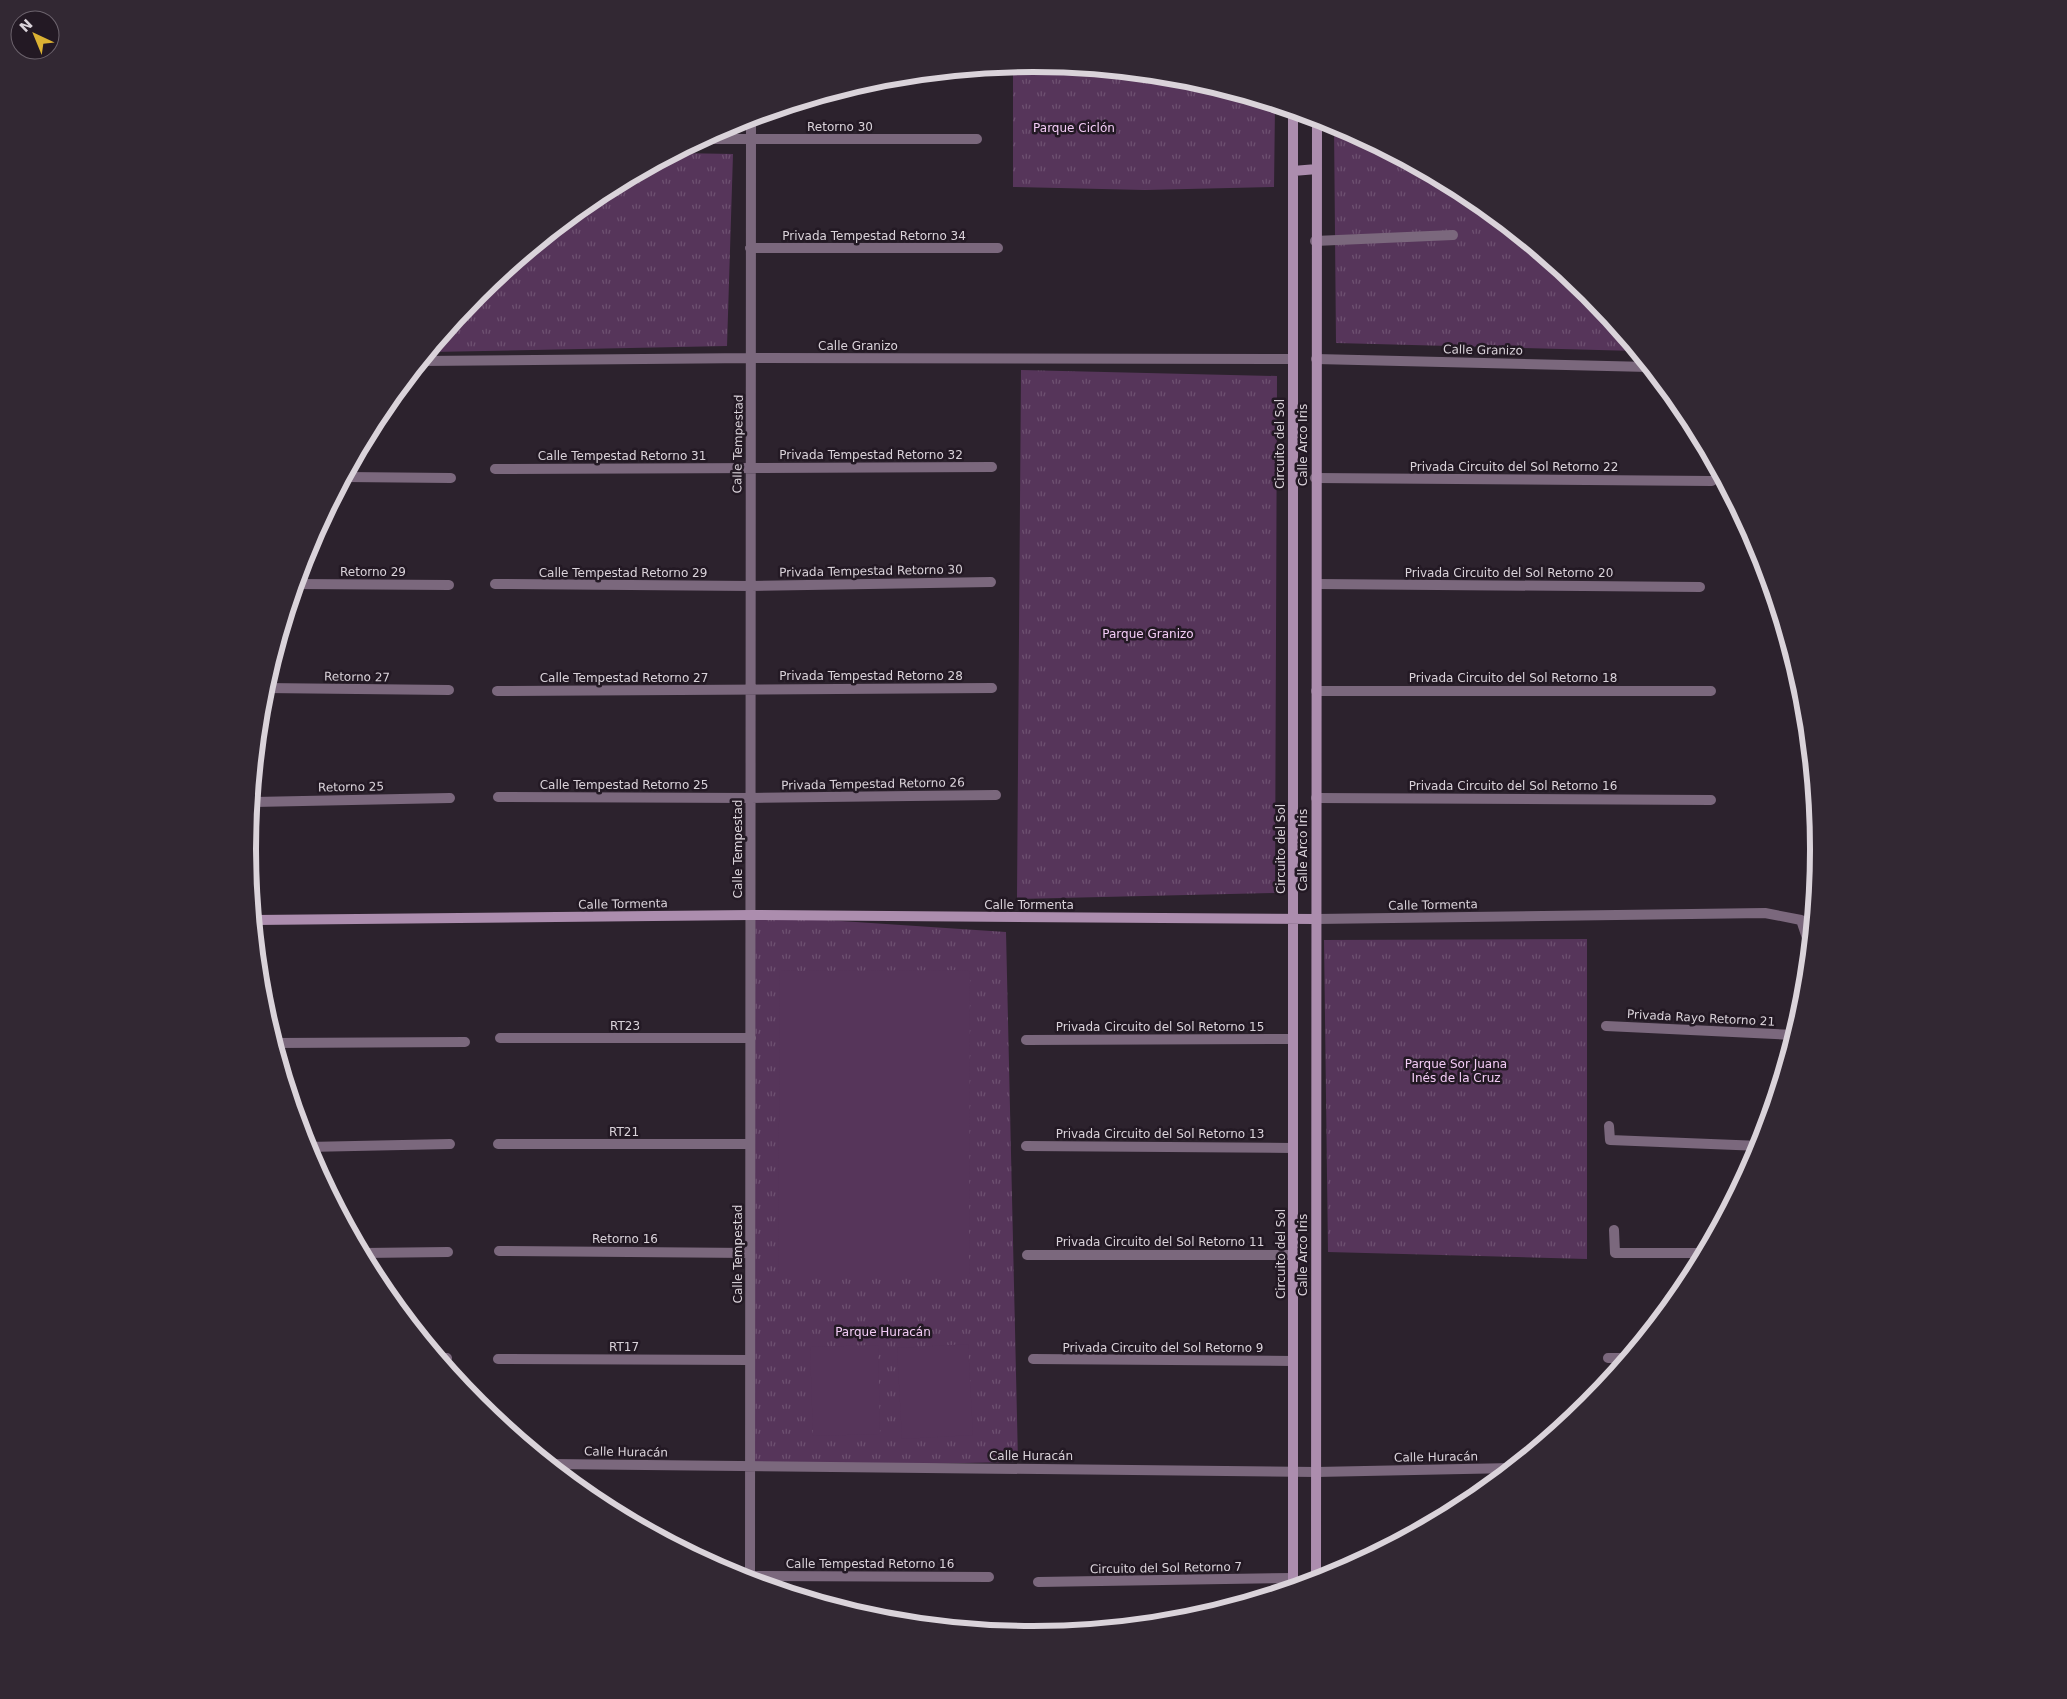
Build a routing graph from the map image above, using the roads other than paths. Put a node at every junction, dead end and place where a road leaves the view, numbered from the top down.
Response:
1 (1293, 118) edge
2 (751, 126) edge
3 (1317, 127) edge
4 (752, 139) junction
5 (977, 139) dead end
6 (719, 140) edge
7 (1317, 169) junction
8 (1293, 172) junction
9 (1453, 235) dead end
10 (1315, 241) junction
11 (750, 248) junction
12 (998, 248) dead end
13 (752, 358) junction
14 (1293, 359) junction
15 (1316, 359) junction
16 (429, 362) edge
17 (1642, 366) edge
18 (992, 467) dead end
19 (750, 468) junction
20 (495, 469) dead end
21 (352, 477) edge
22 (451, 478) dead end
23 (1315, 478) junction
24 (1712, 481) dead end
25 (991, 582) dead end
26 (304, 584) edge
27 (496, 584) dead end
28 (1317, 584) junction
29 (449, 585) dead end
30 (751, 586) junction
31 (1700, 587) dead end
32 (273, 688) edge
33 (992, 688) dead end
34 (449, 690) dead end
35 (497, 690) dead end
36 (751, 690) junction
37 (1711, 690) dead end
38 (1316, 691) junction
39 (996, 795) dead end
40 (498, 797) dead end
41 (450, 798) dead end
42 (751, 798) junction
43 (1316, 798) junction
44 (1711, 800) dead end
45 (258, 802) edge
46 (751, 915) junction
47 (1293, 919) junction
48 (1316, 919) junction
49 (260, 920) edge
50 (1806, 934) edge
51 (1606, 1026) dead end
52 (1788, 1034) edge
53 (500, 1038) dead end
54 (751, 1038) junction
55 (1293, 1039) junction
56 (1026, 1040) dead end
57 (465, 1042) dead end
58 (281, 1044) edge
59 (1608, 1126) dead end
60 (450, 1144) dead end
61 (498, 1144) dead end
62 (750, 1144) junction
63 (1026, 1146) dead end
64 (1752, 1146) edge
65 (316, 1147) edge
66 (1293, 1148) junction
67 (1614, 1230) dead end
68 (498, 1251) dead end
69 (448, 1252) dead end
70 (750, 1253) junction
71 (1697, 1253) edge
72 (371, 1254) edge
73 (1026, 1254) dead end
74 (1293, 1255) junction
75 (1608, 1358) dead end
76 (1621, 1358) edge
77 (498, 1359) dead end
78 (1033, 1359) dead end
79 (750, 1360) junction
80 (1293, 1361) junction
81 (558, 1464) edge
82 (750, 1467) junction
83 (1504, 1468) edge
84 (1293, 1470) junction
85 (1316, 1472) junction
86 (750, 1572) edge
87 (1316, 1573) edge
88 (989, 1576) dead end
89 (765, 1578) edge
90 (1293, 1581) edge
91 (1038, 1582) dead end
92 (1288, 1583) edge

1 - 8 street, Circuito del Sol
2 - 4 street, Calle Tempestad
3 - 7 street, Calle Arco Iris
4 - 5 street, Retorno 30
4 - 6 street, Retorno 30
4 - 11 street, Calle Tempestad
7 - 8 street
7 - 10 street, Calle Arco Iris
8 - 14 street, Circuito del Sol
9 - 10 street
10 - 15 street, Calle Arco Iris
11 - 12 street, Privada Tempestad Retorno 34
11 - 13 street, Calle Tempestad
13 - 14 street, Calle Granizo
13 - 16 street, Calle Granizo
13 - 19 street, Calle Tempestad
14 - 47 street, Circuito del Sol
15 - 17 street, Calle Granizo
15 - 23 street, Calle Arco Iris
18 - 19 street, Privada Tempestad Retorno 32
19 - 20 street, Calle Tempestad Retorno 31
19 - 30 street, Calle Tempestad
21 - 22 street
23 - 24 street, Privada Circuito del Sol Retorno 22
23 - 28 street, Calle Arco Iris
25 - 30 street, Privada Tempestad Retorno 30
26 - 29 street, Retorno 29
27 - 30 street, Calle Tempestad Retorno 29
28 - 31 street, Privada Circuito del Sol Retorno 20
28 - 38 street, Calle Arco Iris
30 - 36 street, Calle Tempestad
32 - 34 street, Retorno 27
33 - 36 street, Privada Tempestad Retorno 28
35 - 36 street, Calle Tempestad Retorno 27
36 - 42 street, Calle Tempestad
37 - 38 street, Privada Circuito del Sol Retorno 18
38 - 43 street, Calle Arco Iris
39 - 42 street, Privada Tempestad Retorno 26
40 - 42 street, Calle Tempestad Retorno 25
41 - 45 street, Retorno 25
42 - 46 street, Calle Tempestad
43 - 44 street, Privada Circuito del Sol Retorno 16
43 - 48 street, Calle Arco Iris
46 - 47 street, Calle Tormenta
46 - 49 street, Calle Tormenta
46 - 54 street, Calle Tempestad
47 - 48 street, Calle Tormenta
47 - 55 street, Circuito del Sol
48 - 50 street, Calle Tormenta
48 - 85 street, Calle Arco Iris
51 - 52 street, Privada Rayo Retorno 21
53 - 54 street, RT23
54 - 62 street, Calle Tempestad
55 - 56 street, Privada Circuito del Sol Retorno 15
55 - 66 street, Circuito del Sol
57 - 58 street
59 - 64 street
60 - 65 street
61 - 62 street, RT21
62 - 70 street, Calle Tempestad
63 - 66 street, Privada Circuito del Sol Retorno 13
66 - 74 street, Circuito del Sol
67 - 71 street
68 - 70 street, Retorno 16
69 - 72 street
70 - 79 street, Calle Tempestad
73 - 74 street, Privada Circuito del Sol Retorno 11
74 - 80 street, Circuito del Sol
75 - 76 street
77 - 79 street, RT17
78 - 80 street, Privada Circuito del Sol Retorno 9
79 - 82 street, Calle Tempestad
80 - 84 street, Circuito del Sol
81 - 82 street, Calle Huracán
82 - 84 street, Calle Huracán
82 - 86 street, Calle Tempestad
83 - 85 street, Calle Huracán
84 - 85 street, Calle Huracán
84 - 90 street, Circuito del Sol
85 - 87 street, Calle Arco Iris
88 - 89 street, Calle Tempestad Retorno 16
91 - 92 street, Circuito del Sol Retorno 7

